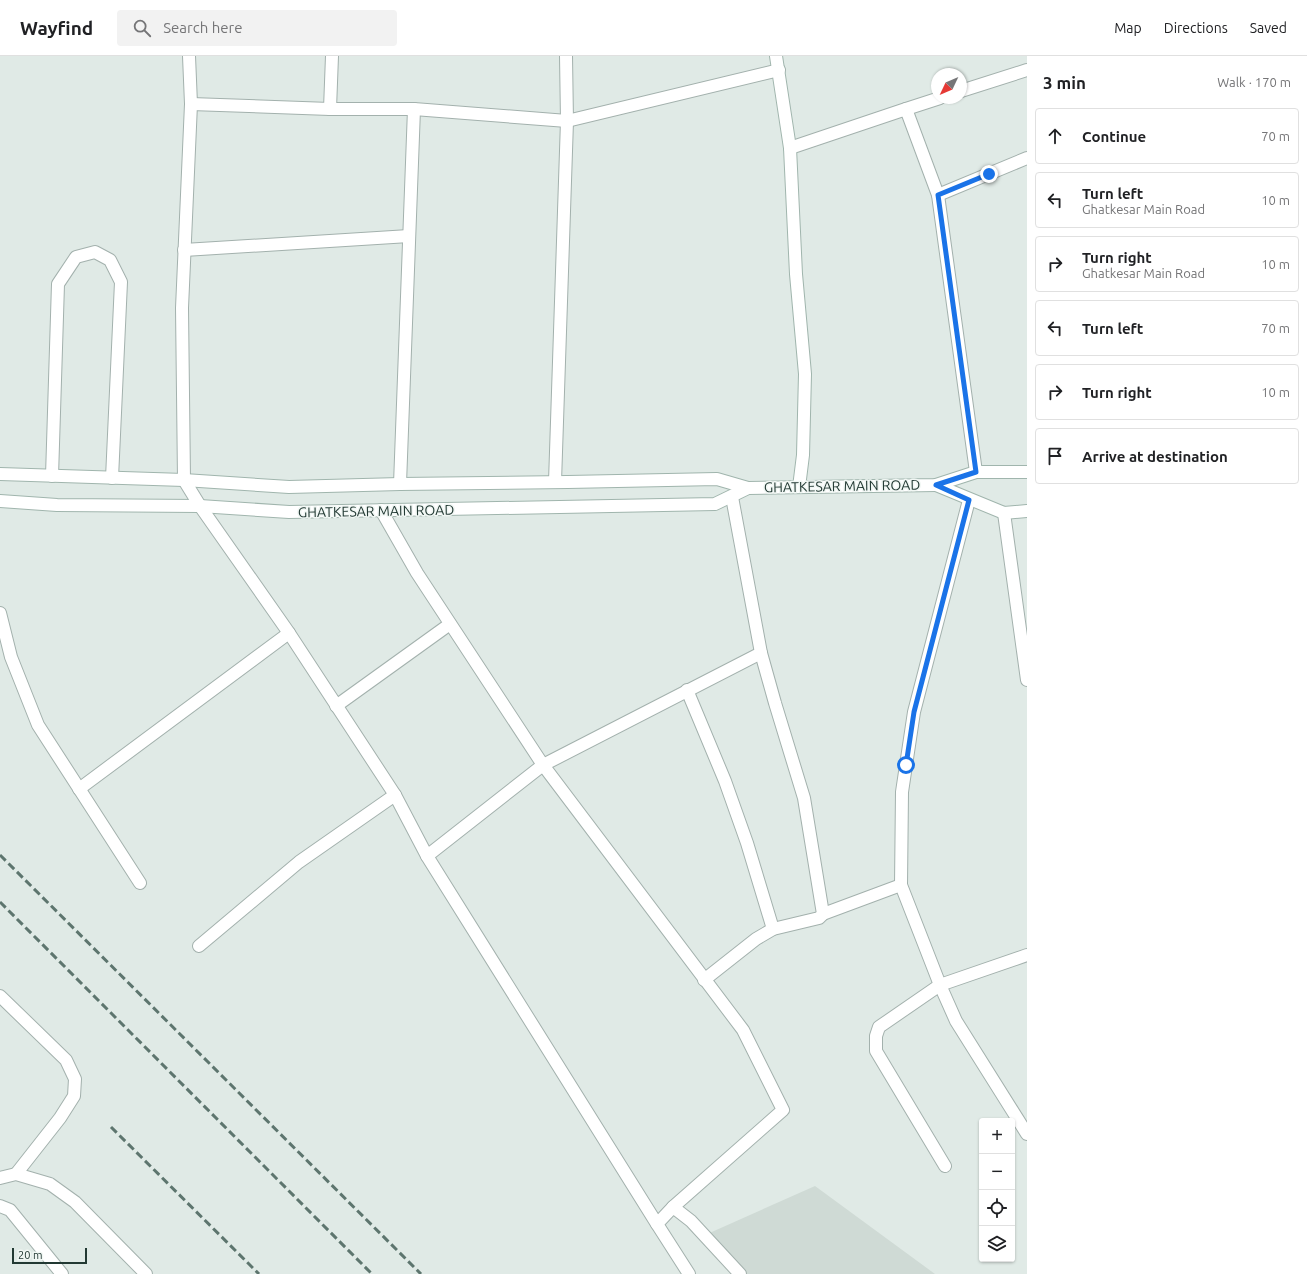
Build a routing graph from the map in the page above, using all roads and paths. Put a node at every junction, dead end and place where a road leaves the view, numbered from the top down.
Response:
1 (190, 56) edge
2 (332, 56) edge
3 (566, 56) edge
4 (776, 56) edge
5 (778, 70) junction
6 (1027, 70) edge
7 (967, 89) edge
8 (931, 101) edge
9 (191, 104) junction
10 (330, 109) junction
11 (414, 109) junction
12 (906, 109) junction
13 (566, 121) junction
14 (790, 148) junction
15 (1027, 158) edge
16 (938, 195) junction
17 (409, 236) junction
18 (184, 250) junction
19 (976, 472) junction
20 (1027, 472) edge
21 (0, 474) edge
22 (52, 476) junction
23 (112, 478) junction
24 (184, 480) junction
25 (555, 482) junction
26 (400, 484) junction
27 (936, 485) junction
28 (799, 487) junction
29 (748, 488) junction
30 (732, 497) junction
31 (0, 500) edge
32 (969, 500) junction
33 (200, 506) junction
34 (381, 510) junction
35 (1027, 511) edge
36 (1004, 513) junction
37 (0, 613) edge
38 (450, 624) junction
39 (289, 633) junction
40 (761, 653) junction
41 (1027, 680) edge
42 (687, 690) junction
43 (336, 706) junction
44 (543, 765) junction
45 (79, 789) junction
46 (395, 795) junction
47 (427, 856) junction
48 (140, 883) dead end
49 (901, 885) junction
50 (823, 914) junction
51 (773, 930) junction
52 (198, 946) dead end
53 (1027, 955) edge
54 (704, 980) junction
55 (940, 985) junction
56 (0, 996) edge
57 (1027, 1134) edge
58 (945, 1166) dead end
59 (16, 1174) junction
60 (0, 1178) edge
61 (0, 1206) edge
62 (673, 1207) junction
63 (657, 1224) junction
64 (62, 1274) edge
65 (146, 1274) edge
66 (688, 1274) edge
67 (740, 1274) edge

1 - 9 street
2 - 10 street
3 - 13 street
4 - 5 street
5 - 13 street
5 - 14 street
6 - 7 street
8 - 12 street
9 - 10 street
9 - 18 street
10 - 11 street
11 - 13 street
11 - 17 street
12 - 14 street
12 - 16 street
13 - 25 street
14 - 28 street
15 - 16 street
16 - 19 street
17 - 18 street
17 - 26 street
18 - 24 street
19 - 20 street, GHATKESAR MAIN ROAD
19 - 27 street, GHATKESAR MAIN ROAD
21 - 22 street, GHATKESAR MAIN ROAD
22 - 23 street, GHATKESAR MAIN ROAD
22 - 23 street
23 - 24 street, GHATKESAR MAIN ROAD
24 - 26 street, GHATKESAR MAIN ROAD
24 - 33 street
25 - 26 street, GHATKESAR MAIN ROAD
25 - 29 street, GHATKESAR MAIN ROAD
27 - 28 street, GHATKESAR MAIN ROAD
27 - 32 street, GHATKESAR MAIN ROAD
28 - 29 street, GHATKESAR MAIN ROAD
29 - 30 street, GHATKESAR MAIN ROAD
30 - 34 street, GHATKESAR MAIN ROAD
30 - 40 street
31 - 33 street, GHATKESAR MAIN ROAD
32 - 36 street, GHATKESAR MAIN ROAD
32 - 49 street
33 - 34 street, GHATKESAR MAIN ROAD
33 - 39 street
34 - 38 street
35 - 36 street, GHATKESAR MAIN ROAD
36 - 41 street
37 - 45 street
38 - 43 street
38 - 44 street
39 - 43 street
39 - 45 street
40 - 42 street
40 - 50 street
42 - 44 street
42 - 51 street
43 - 46 street
44 - 47 street
44 - 54 street
45 - 48 street
46 - 47 street
46 - 52 street
47 - 63 street
49 - 50 street
49 - 55 street
50 - 51 street
51 - 54 street
53 - 55 street
54 - 62 street
55 - 57 street
55 - 58 street
56 - 59 street
59 - 60 street
59 - 65 street
61 - 64 street
62 - 63 street
62 - 67 street
63 - 66 street

